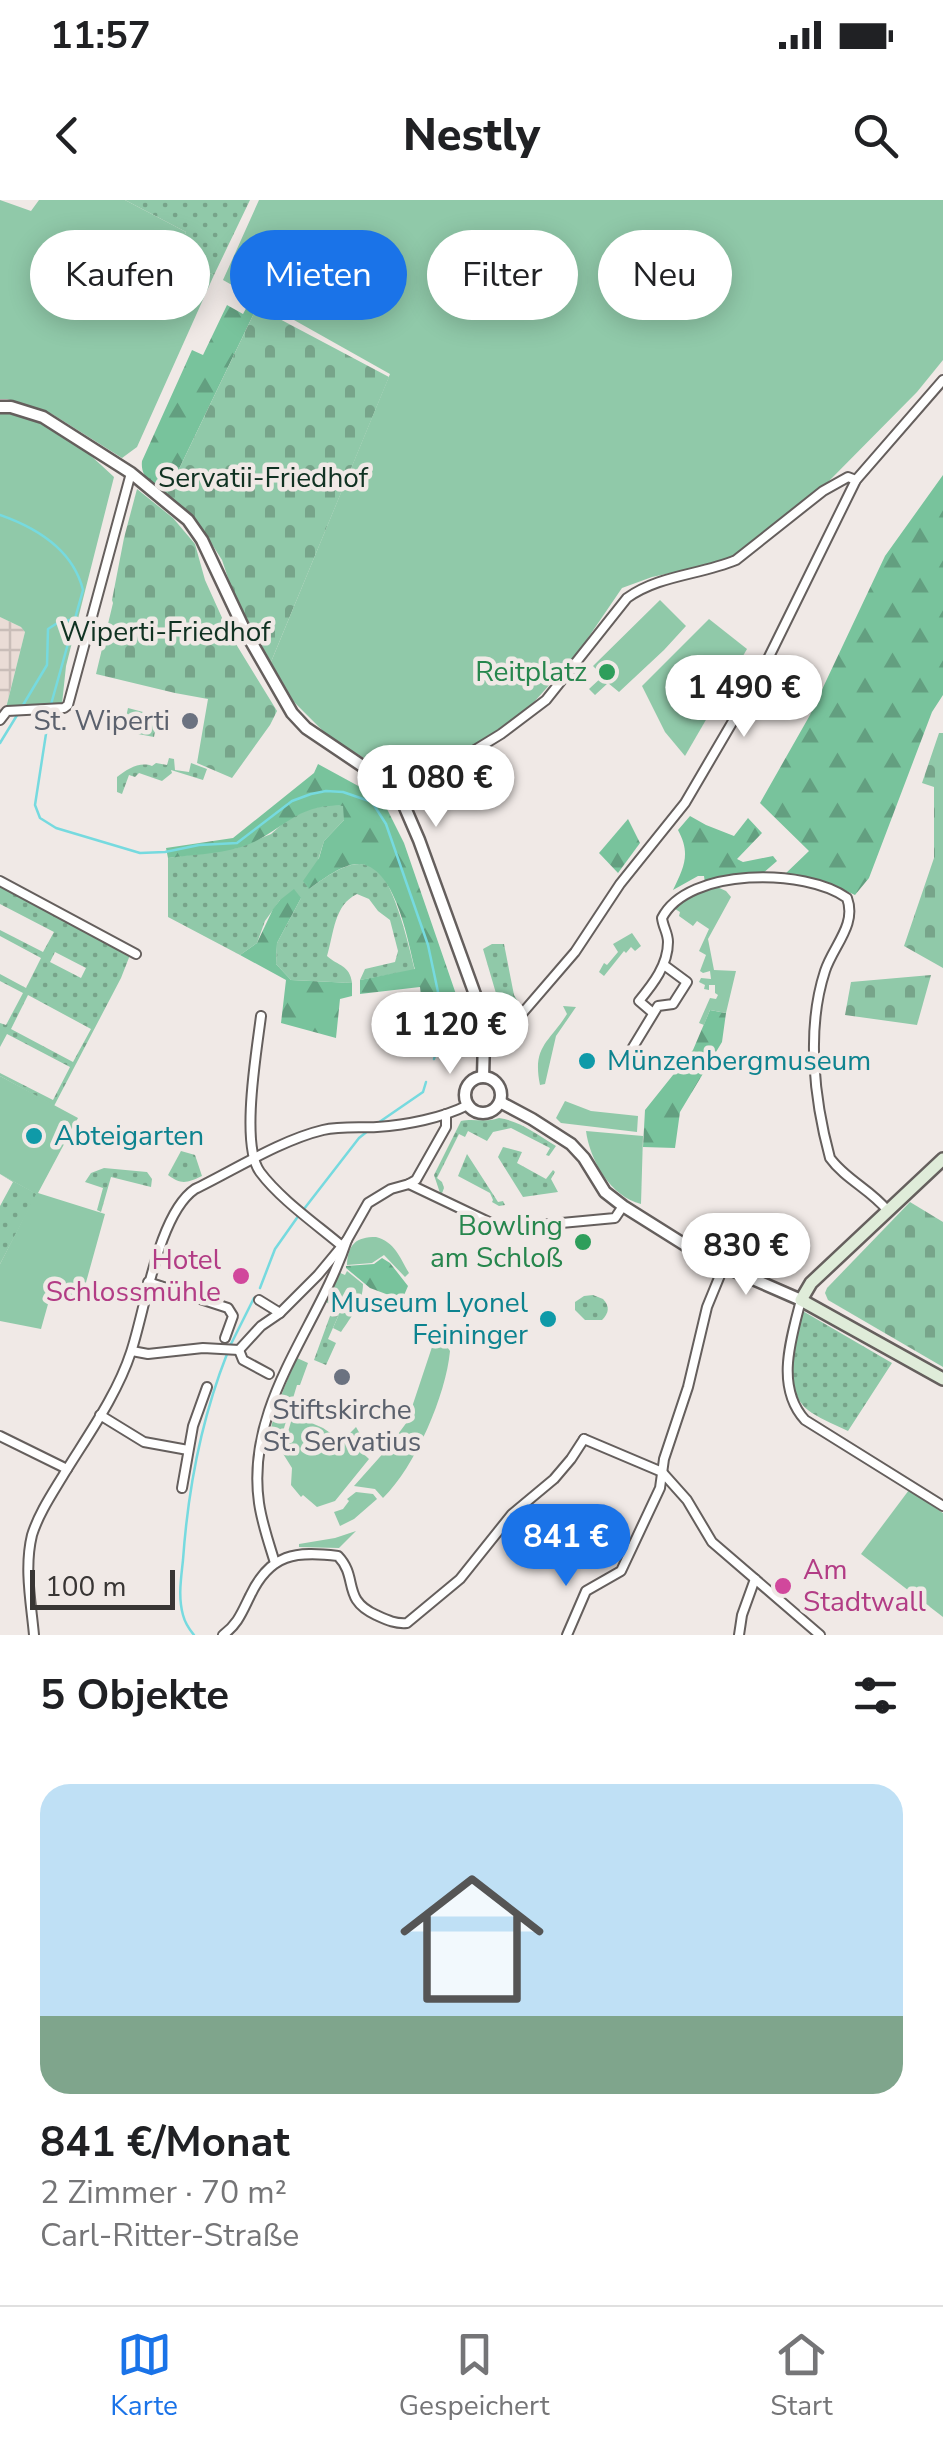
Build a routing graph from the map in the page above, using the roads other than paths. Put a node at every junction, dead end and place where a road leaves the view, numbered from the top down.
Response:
1 (943, 380) edge
2 (0, 407) edge
3 (131, 473) junction
4 (856, 480) junction
5 (0, 720) edge
6 (400, 796) junction
7 (0, 881) edge
8 (136, 954) dead end
9 (664, 965) junction
10 (653, 1012) junction
11 (261, 1016) dead end
12 (484, 1040) junction
13 (620, 1062) dead end
14 (483, 1077) junction
15 (500, 1102) junction
16 (468, 1105) junction
17 (446, 1114) junction
18 (943, 1159) edge
19 (254, 1160) junction
20 (408, 1184) junction
21 (623, 1206) junction
22 (887, 1210) junction
23 (344, 1243) junction
24 (723, 1268) junction
25 (148, 1282) junction
26 (258, 1300) dead end
27 (801, 1300) junction
28 (280, 1313) junction
29 (225, 1338) dead end
30 (232, 1350) junction
31 (132, 1351) junction
32 (269, 1374) dead end
33 (943, 1379) edge
34 (207, 1387) dead end
35 (100, 1415) junction
36 (0, 1436) edge
37 (188, 1450) junction
38 (67, 1469) junction
39 (662, 1472) junction
40 (182, 1488) dead end
41 (943, 1506) edge
42 (275, 1563) junction
43 (756, 1578) junction
44 (405, 1624) junction
45 (237, 1630) edge
46 (34, 1635) edge
47 (222, 1635) edge
48 (412, 1635) edge
49 (567, 1635) edge
50 (739, 1635) edge
51 (820, 1635) edge

1 - 4 street
2 - 3 street
3 - 5 street
3 - 6 street
4 - 6 street
4 - 12 street
6 - 12 street
7 - 8 street
9 - 10 street
9 - 10 street
9 - 22 street
10 - 13 street
11 - 19 street
12 - 14 street
14 - 15 street
14 - 16 street
15 - 16 street
15 - 21 street
16 - 17 street
17 - 19 street
17 - 20 street
18 - 22 main road
19 - 23 street
19 - 25 street
20 - 21 street
20 - 23 street
21 - 24 street
22 - 27 main road
23 - 28 street
23 - 42 street
24 - 27 street
24 - 39 street
25 - 29 street
25 - 31 street
26 - 28 street
27 - 33 main road
27 - 41 street
28 - 30 street
30 - 31 street
30 - 32 street
31 - 35 street
34 - 37 street
35 - 37 street
35 - 38 street
36 - 38 street
37 - 40 street
38 - 46 street
39 - 43 street
39 - 44 street
39 - 49 street
42 - 44 street
42 - 45 street
43 - 50 street
43 - 51 street
44 - 48 street
45 - 47 street

